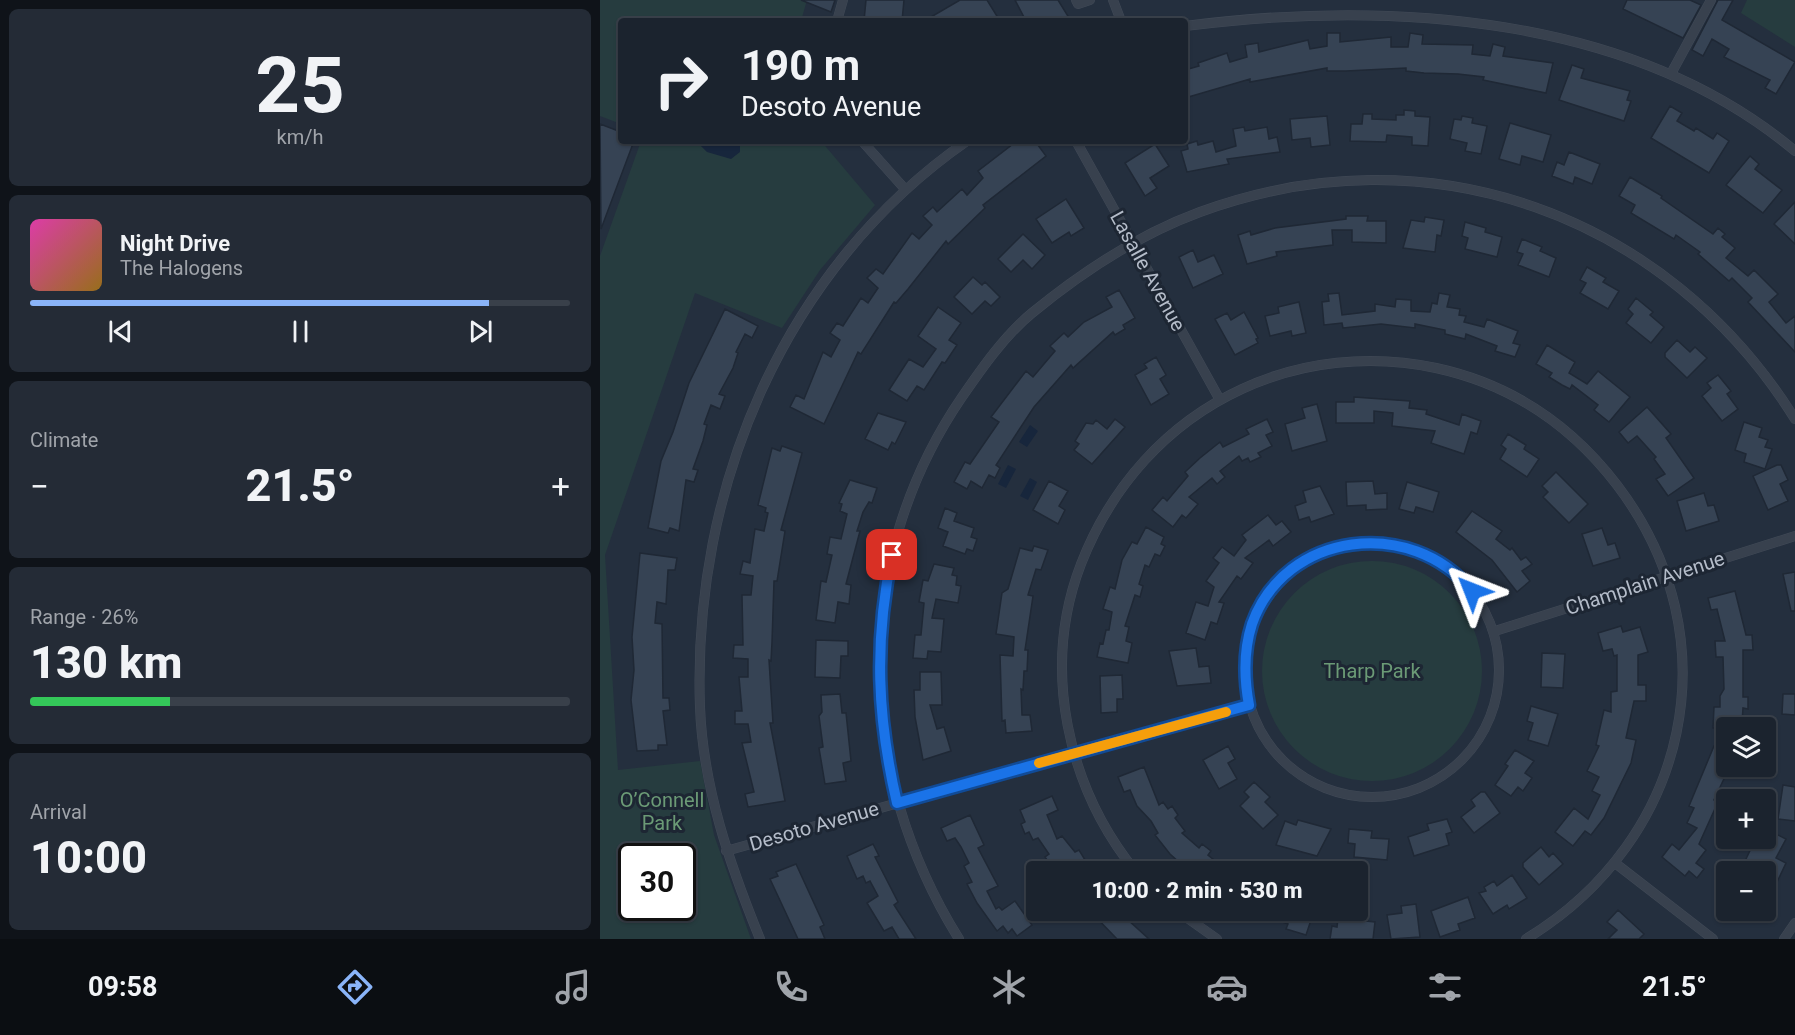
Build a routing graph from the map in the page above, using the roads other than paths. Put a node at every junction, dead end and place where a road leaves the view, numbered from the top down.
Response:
1 (843, 0) edge
2 (1076, 0) edge
3 (1090, 0) edge
4 (1113, 0) edge
5 (1711, 0) edge
6 (1268, 8) dead end
7 (838, 18) edge
8 (1120, 18) edge
9 (1188, 25) edge
10 (1573, 31) dead end
11 (1673, 70) junction
12 (865, 144) edge
13 (963, 144) edge
14 (1078, 144) edge
15 (1795, 150) edge
16 (904, 188) junction
17 (1132, 243) junction
18 (1220, 400) junction
19 (1795, 419) edge
20 (1795, 536) edge
21 (1666, 576) junction
22 (1495, 630) junction
23 (1249, 705) junction
24 (1074, 754) junction
25 (897, 803) junction
26 (726, 851) junction
27 (1128, 861) edge
28 (1615, 863) junction
29 (1192, 921) edge
30 (1795, 923) edge
31 (760, 939) edge
32 (959, 939) edge
33 (1217, 939) edge
34 (1526, 939) edge
35 (1713, 939) edge
36 (1784, 939) edge

1 - 7 street
2 - 3 street
4 - 8 street
5 - 11 street
6 - 9 street
10 - 11 street
11 - 15 street
12 - 16 street
13 - 16 street
14 - 17 street, Lasalle Avenue
16 - 26 street
17 - 18 street, Lasalle Avenue
17 - 19 street
17 - 25 street
18 - 21 street
18 - 24 street
20 - 21 street, Champlain Avenue
21 - 22 street, Champlain Avenue
21 - 28 street
22 - 23 street
22 - 23 street
23 - 24 street, Desoto Avenue
24 - 25 street, Desoto Avenue
24 - 27 street
25 - 26 street, Desoto Avenue
25 - 32 street
26 - 31 street
28 - 34 street
28 - 35 street
29 - 33 street
30 - 36 street

